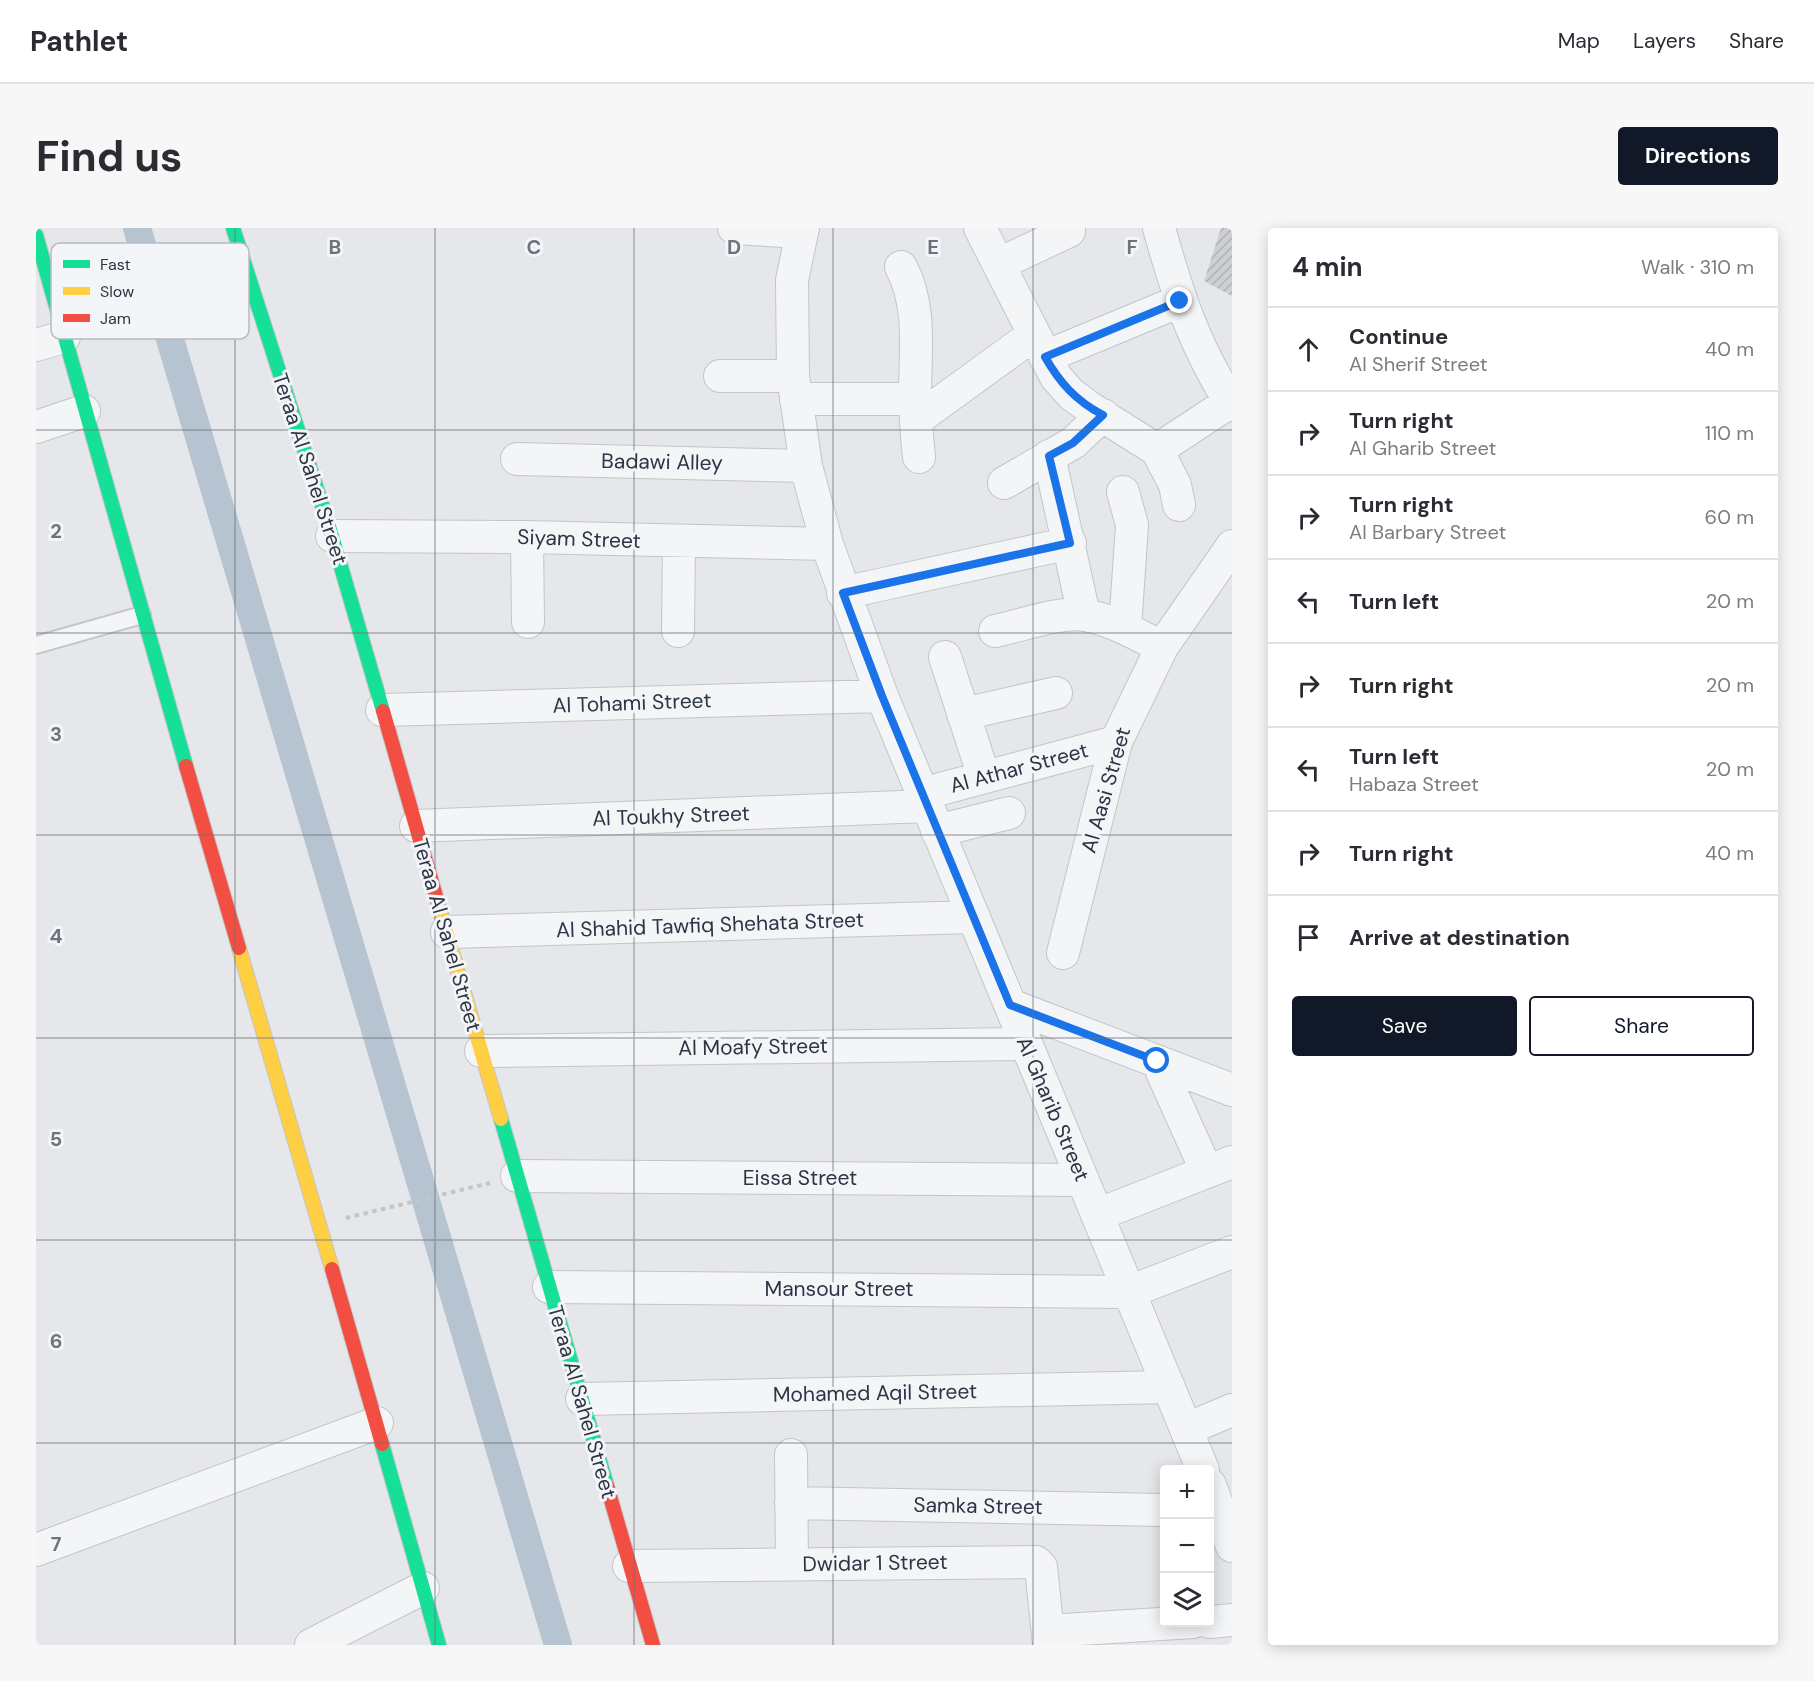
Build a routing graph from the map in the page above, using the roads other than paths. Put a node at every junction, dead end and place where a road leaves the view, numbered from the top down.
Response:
1 (233, 228) edge
2 (734, 228) edge
3 (980, 228) edge
4 (1159, 228) edge
5 (802, 230) edge
6 (1069, 231) dead end
7 (36, 235) edge
8 (238, 243) edge
9 (999, 264) junction
10 (901, 267) dead end
11 (249, 278) edge
12 (1180, 301) junction
13 (50, 341) edge
14 (1039, 346) junction
15 (720, 376) dead end
16 (795, 388) junction
17 (1231, 404) edge
18 (915, 409) junction
19 (84, 411) junction
20 (1103, 415) junction
21 (36, 427) edge
22 (1158, 450) junction
23 (1049, 456) junction
24 (919, 457) dead end
25 (517, 459) dead end
26 (806, 466) junction
27 (1004, 483) dead end
28 (1123, 492) dead end
29 (1179, 506) dead end
30 (332, 536) junction
31 (527, 537) junction
32 (679, 543) junction
33 (1070, 543) junction
34 (827, 544) junction
35 (1232, 546) edge
36 (843, 593) junction
37 (142, 615) junction
38 (1084, 615) junction
39 (528, 622) dead end
40 (1125, 628) junction
41 (678, 631) dead end
42 (994, 631) dead end
43 (36, 645) edge
44 (1162, 647) junction
45 (945, 657) dead end
46 (1056, 693) dead end
47 (882, 696) junction
48 (382, 710) junction
49 (963, 714) junction
50 (1116, 742) junction
51 (984, 777) junction
52 (929, 810) junction
53 (1010, 813) dead end
54 (416, 826) junction
55 (973, 917) junction
56 (447, 932) junction
57 (1063, 953) dead end
58 (1010, 1005) junction
59 (1026, 1044) junction
60 (481, 1050) junction
61 (1157, 1061) junction
62 (1232, 1090) edge
63 (1220, 1167) edge
64 (517, 1176) junction
65 (1083, 1180) junction
66 (1097, 1215) junction
67 (1232, 1252) edge
68 (549, 1287) junction
69 (1129, 1292) junction
70 (1169, 1387) junction
71 (582, 1400) junction
72 (1232, 1410) edge
73 (378, 1423) junction
74 (1187, 1429) junction
75 (791, 1455) dead end
76 (1201, 1465) edge
77 (791, 1503) junction
78 (1214, 1504) edge
79 (1160, 1510) edge
80 (1232, 1546) edge
81 (36, 1550) edge
82 (792, 1565) junction
83 (629, 1566) junction
84 (423, 1588) junction
85 (1232, 1620) edge
86 (1214, 1622) edge
87 (1160, 1626) edge
88 (1048, 1638) edge
89 (311, 1645) edge
90 (439, 1645) edge
91 (652, 1645) edge

1 - 8 street, Teraa Al Sahel Street
2 - 5 street
3 - 9 street
4 - 12 street
5 - 16 street, Al Gharib Street
6 - 9 street
7 - 13 street
9 - 14 street
10 - 18 street
11 - 30 street, Teraa Al Sahel Street
12 - 14 street
12 - 17 street
13 - 19 street
14 - 18 street
14 - 20 street
15 - 16 street
16 - 18 street
16 - 26 street, Al Gharib Street
17 - 22 street
18 - 24 street
19 - 21 street
19 - 37 street
20 - 22 street
20 - 23 street
22 - 29 street
23 - 27 street
23 - 33 street
25 - 26 street, Badawi Alley
26 - 34 street, Al Gharib Street
28 - 40 street
30 - 31 street, Siyam Street
30 - 48 street, Teraa Al Sahel Street
31 - 32 street, Siyam Street
31 - 39 street
32 - 34 street, Siyam Street
32 - 41 street
33 - 36 street
33 - 38 street
34 - 36 street, Al Gharib Street
35 - 44 street, Al Aasi Street
36 - 47 street, Al Gharib Street
37 - 43 lane
37 - 73 street
38 - 40 street
38 - 42 street
40 - 44 street
44 - 50 street, Al Aasi Street
45 - 49 street
46 - 49 street
47 - 48 street, Al Tohami Street
47 - 52 street, Al Gharib Street
48 - 54 street, Teraa Al Sahel Street
49 - 51 street
50 - 51 street, Al Athar Street
50 - 57 street, Al Aasi Street
51 - 52 street, Al Athar Street
52 - 53 street
52 - 54 street, Al Toukhy Street
52 - 55 street, Al Gharib Street
54 - 56 street, Teraa Al Sahel Street
55 - 56 street, Al Shahid Tawfiq Shehata Street
55 - 58 street, Al Gharib Street
56 - 60 street, Teraa Al Sahel Street
58 - 59 street, Al Gharib Street
58 - 61 street
59 - 60 street, Al Moafy Street
59 - 65 street, Al Gharib Street
60 - 64 street, Teraa Al Sahel Street
61 - 62 street
61 - 63 street
63 - 66 street
64 - 65 street, Eissa Street
64 - 68 street, Teraa Al Sahel Street
65 - 66 street, Al Gharib Street
66 - 69 street, Al Gharib Street
67 - 69 street
68 - 69 street, Mansour Street
68 - 71 street, Teraa Al Sahel Street
69 - 70 street, Al Gharib Street
70 - 71 street, Mohamed Aqil Street
70 - 74 street, Al Gharib Street
71 - 83 street, Teraa Al Sahel Street
72 - 74 street
73 - 81 street
73 - 84 street
74 - 76 street, Al Gharib Street
75 - 77 street
77 - 79 street, Samka Street
77 - 82 street
78 - 80 street
82 - 83 street, Dwidar 1 Street
82 - 88 street, Dwidar 1 Street
83 - 91 street, Teraa Al Sahel Street
84 - 89 street
84 - 90 street
85 - 86 street
87 - 88 street

